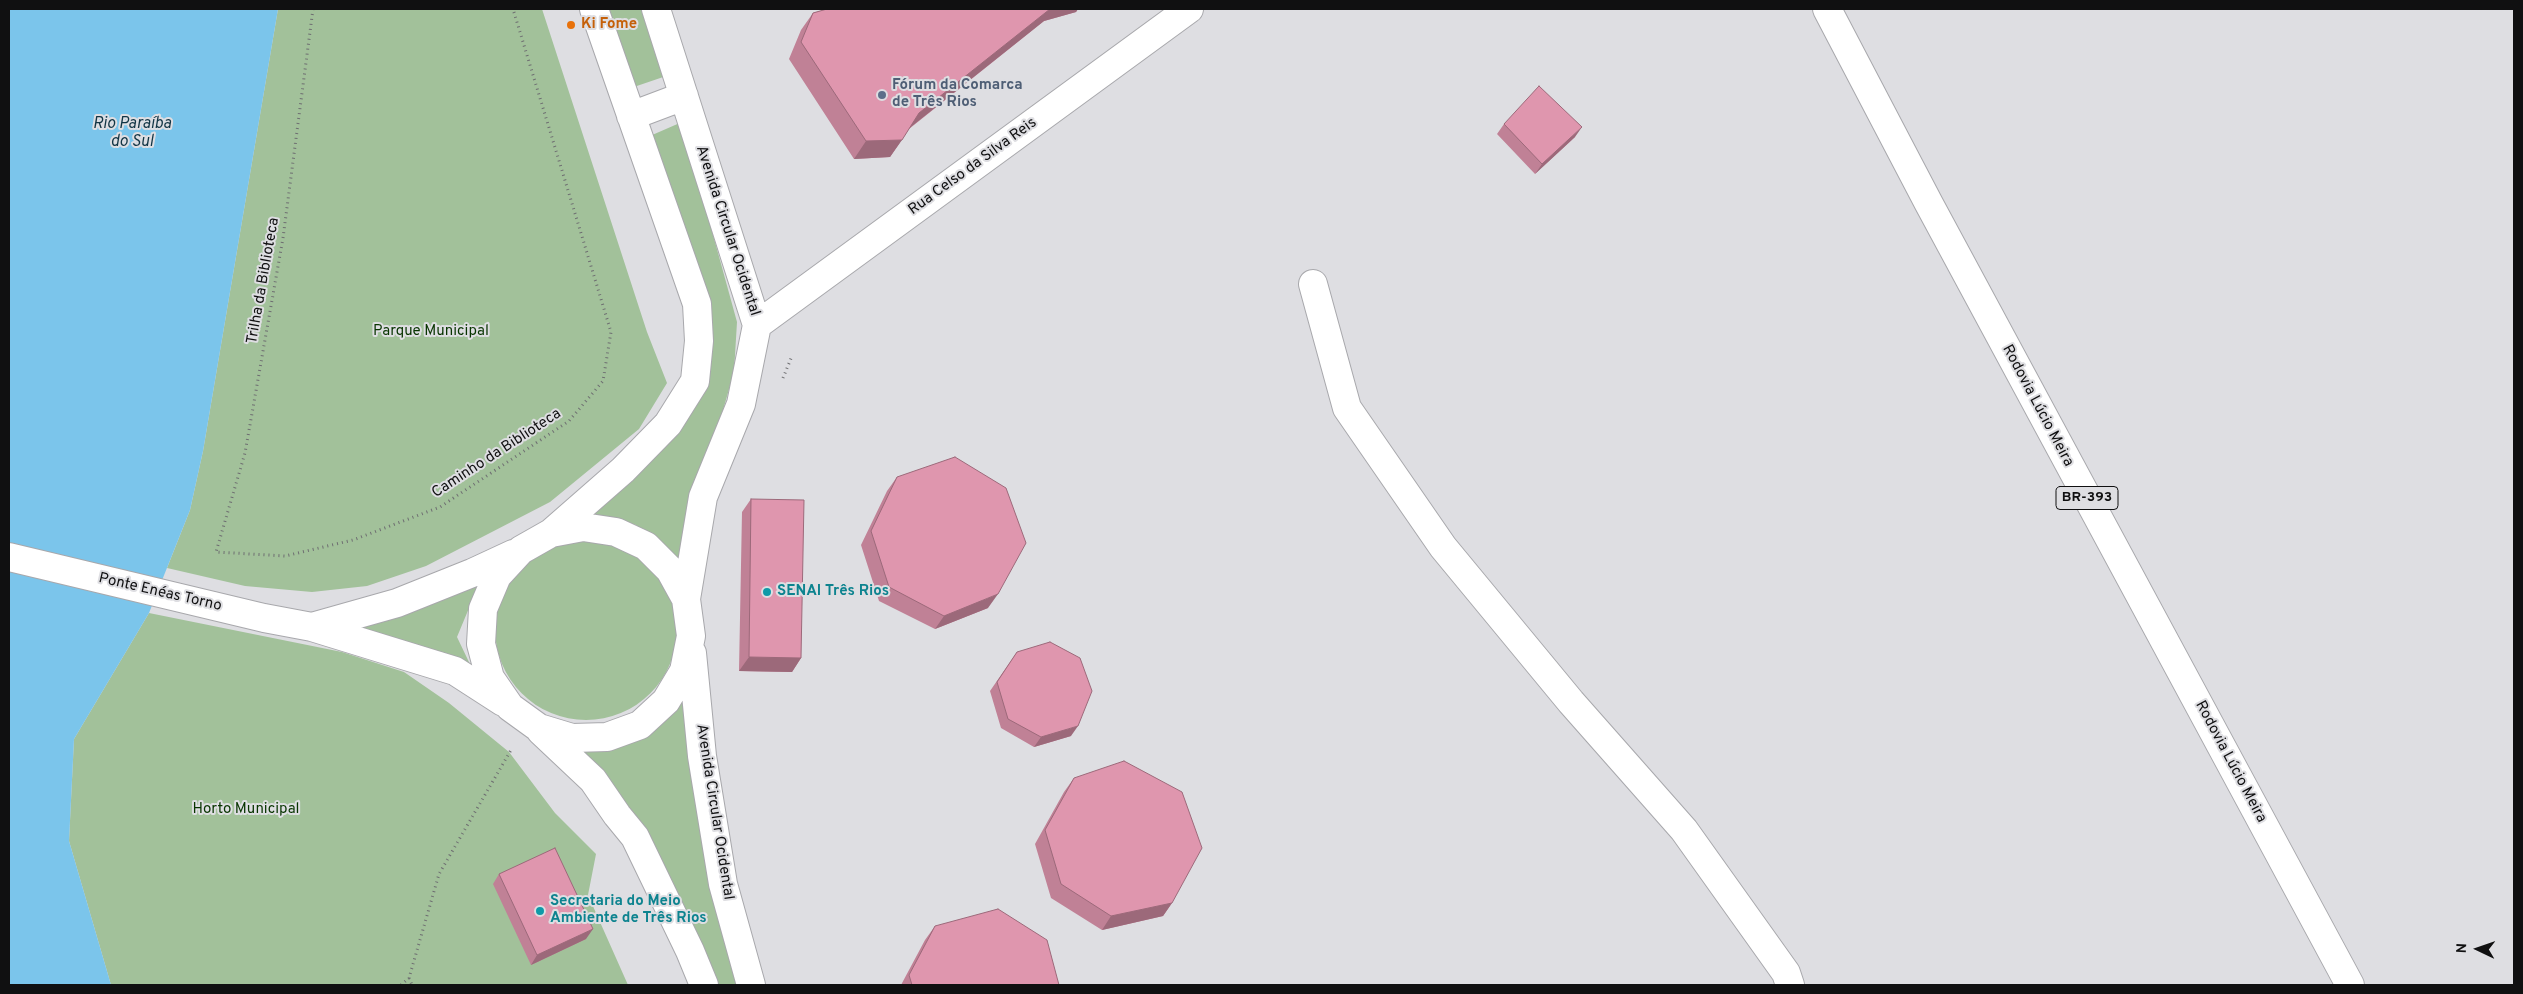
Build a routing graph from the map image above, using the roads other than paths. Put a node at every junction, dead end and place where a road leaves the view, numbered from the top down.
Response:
1 (594, 9) edge
2 (656, 9) edge
3 (1189, 9) edge
4 (1827, 9) edge
5 (684, 96) junction
6 (632, 116) junction
7 (1313, 284) dead end
8 (756, 325) junction
9 (551, 533) junction
10 (521, 550) junction
11 (9, 557) edge
12 (686, 599) junction
13 (312, 627) junction
14 (691, 636) junction
15 (510, 707) junction
16 (538, 728) junction
17 (704, 985) edge
18 (751, 985) edge
19 (1790, 985) edge
20 (2350, 985) edge

1 - 6 main road
2 - 5 main road, Avenida Circular Ocidental
3 - 8 main road, Rua Celso da Silva Reis
4 - 20 main road, Rodovia Lúcio Meira / BR-393
5 - 6 main road
5 - 8 main road, Avenida Circular Ocidental
6 - 9 main road
7 - 19 main road
8 - 12 main road, Avenida Circular Ocidental
9 - 10 main road
9 - 12 main road
10 - 13 main road
10 - 15 main road
11 - 13 main road, Ponte Enéas Torno
12 - 14 main road, Avenida Circular Ocidental
13 - 15 main road, Ponte Enéas Torno
14 - 16 main road
14 - 18 main road, Avenida Circular Ocidental
15 - 16 main road
16 - 17 main road

